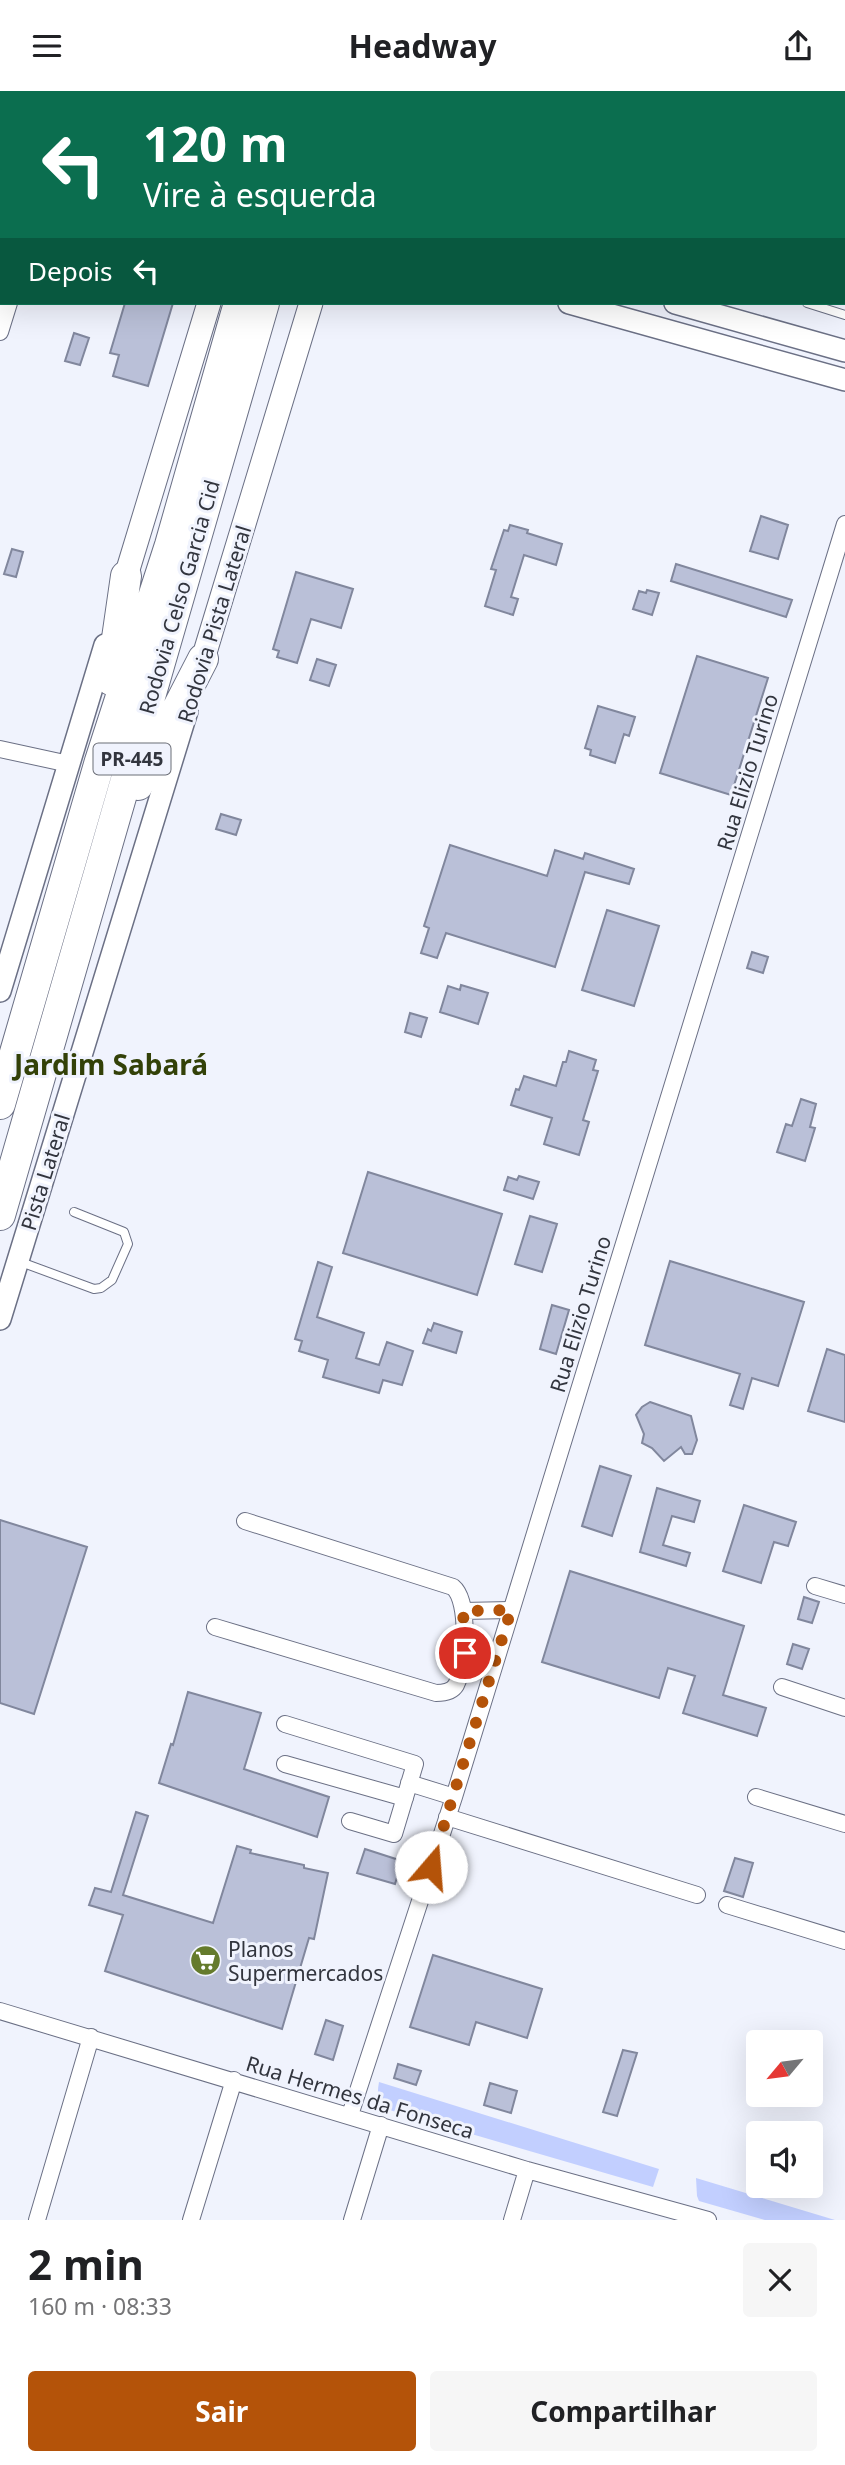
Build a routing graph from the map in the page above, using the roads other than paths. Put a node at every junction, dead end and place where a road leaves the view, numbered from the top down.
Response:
1 (8, 305) edge
2 (208, 305) edge
3 (238, 305) edge
4 (263, 305) edge
5 (310, 305) edge
6 (576, 305) edge
7 (683, 305) edge
8 (813, 305) edge
9 (845, 315) edge
10 (0, 332) edge
11 (845, 351) edge
12 (845, 380) edge
13 (845, 524) edge
14 (126, 576) junction
15 (203, 659) junction
16 (0, 748) edge
17 (100, 761) junction
18 (69, 764) junction
19 (108, 844) junction
20 (0, 991) edge
21 (90, 1025) joint
22 (0, 1104) edge
23 (74, 1212) dead end
24 (0, 1215) edge
25 (18, 1261) junction
26 (0, 1319) edge
27 (245, 1521) dead end
28 (815, 1586) dead end
29 (845, 1595) edge
30 (511, 1610) junction
31 (463, 1611) junction
32 (215, 1627) dead end
33 (782, 1687) dead end
34 (845, 1708) edge
35 (285, 1724) dead end
36 (285, 1764) dead end
37 (407, 1790) junction
38 (454, 1797) junction
39 (756, 1797) dead end
40 (447, 1817) junction
41 (350, 1821) dead end
42 (845, 1824) edge
43 (697, 1895) dead end
44 (727, 1905) dead end
45 (845, 1941) edge
46 (0, 2011) edge
47 (91, 2037) junction
48 (234, 2080) junction
49 (350, 2115) junction
50 (380, 2125) junction
51 (527, 2170) junction
52 (674, 2216) edge
53 (37, 2220) edge
54 (191, 2220) edge
55 (352, 2220) edge
56 (512, 2220) edge
57 (708, 2220) edge

1 - 10 street
2 - 14 main road, PR-445
3 - 17 highway, Rodovia Celso Garcia Cid / PR-445
4 - 19 highway, Rodovia Celso Garcia Cid / PR-445
5 - 15 main road, Rodovia Pista Lateral / PR-445
6 - 12 street
7 - 11 street
8 - 9 lane
13 - 30 street, Rua Elizio Turino
14 - 17 highway
14 - 18 street, PR-445
15 - 19 highway
15 - 21 street, Rodovia Pista Lateral / PR-445
16 - 18 street
17 - 22 highway, Rodovia Celso Garcia Cid / PR-445
18 - 20 street, PR-445
19 - 24 highway, Rodovia Celso Garcia Cid / PR-445
21 - 25 street, Pista Lateral / PR-445
23 - 25 lane
25 - 26 street, Pista Lateral / PR-445
27 - 31 street
28 - 29 street
30 - 31 street
30 - 38 street, Rua Elizio Turino
31 - 32 street
33 - 34 street
35 - 37 street
36 - 37 street
37 - 38 street
37 - 41 street
38 - 40 street, Rua Elizio Turino
39 - 42 street
40 - 43 street
40 - 49 street, Rua Elizio Turino
44 - 45 street
46 - 47 street, Rua Hermes da Fonseca
47 - 48 street, Rua Hermes da Fonseca
47 - 53 street
48 - 49 street, Rua Hermes da Fonseca
48 - 54 street
49 - 50 street, Rua Hermes da Fonseca
50 - 51 street, Rua Hermes da Fonseca
50 - 55 street
51 - 52 street, Rua Hermes da Fonseca
51 - 56 street
52 - 57 street, Rua Hermes da Fonseca

